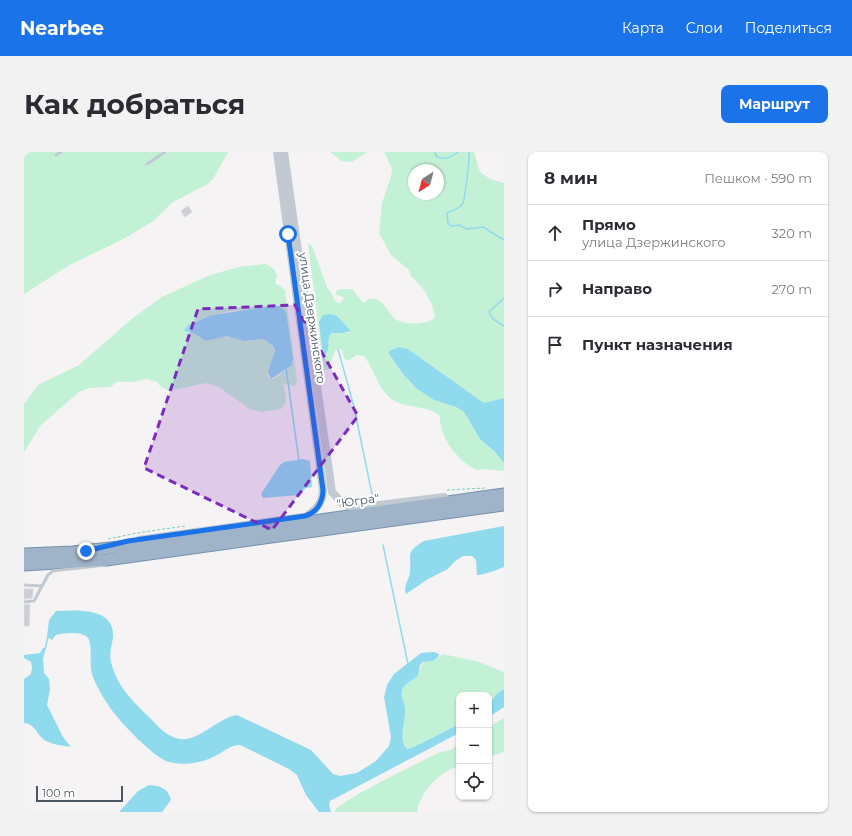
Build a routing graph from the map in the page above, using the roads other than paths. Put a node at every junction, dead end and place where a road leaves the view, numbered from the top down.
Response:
1 (61, 152) edge
2 (165, 152) edge
3 (277, 152) edge
4 (284, 152) edge
5 (56, 155) dead end
6 (147, 164) dead end
7 (327, 487) junction
8 (504, 493) edge
9 (504, 505) edge
10 (350, 508) junction
11 (368, 513) junction
12 (308, 516) junction
13 (294, 523) junction
14 (305, 532) junction
15 (240, 546) dead end
16 (86, 551) junction
17 (24, 554) edge
18 (113, 564) dead end
19 (24, 565) edge
20 (24, 586) edge
21 (42, 586) junction
22 (24, 602) edge

1 - 5 lane
2 - 6 lane
3 - 7 street, улица Дзержинского
4 - 7 street, улица Дзержинского
7 - 10 street
7 - 12 street
8 - 10 street
8 - 11 highway, "Югра"
9 - 14 highway, "Югра"
10 - 11 street
11 - 13 highway, "Югра"
12 - 13 street
12 - 16 street
13 - 16 highway, "Югра"
14 - 15 lane
14 - 19 highway, "Югра"
16 - 17 highway, "Югра"
18 - 21 lane
20 - 21 lane
21 - 22 lane

